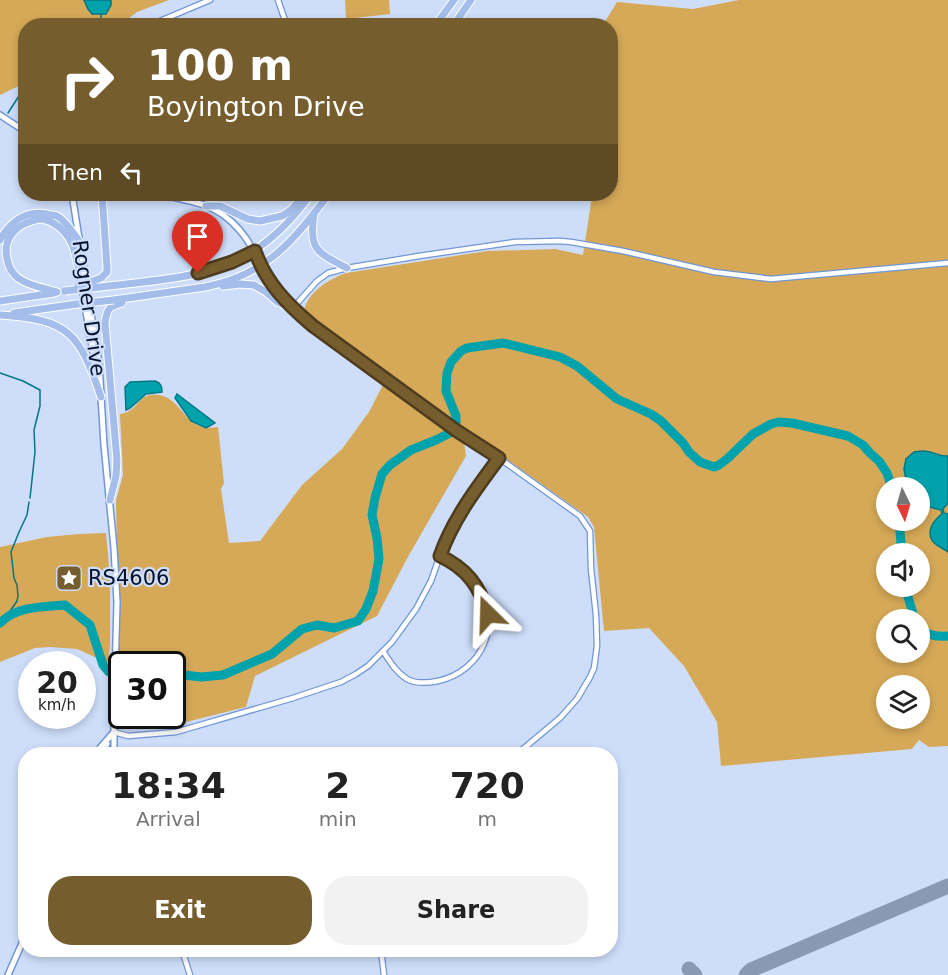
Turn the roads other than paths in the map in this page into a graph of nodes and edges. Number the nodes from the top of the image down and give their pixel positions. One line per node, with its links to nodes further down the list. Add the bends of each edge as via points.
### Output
1 (210, 0): 6 (street)
2 (278, 0): 7 (street)
3 (454, 0): 8 (main road)
4 (465, 0): 9 (main road)
5 (471, 0): 10 (main road)
6 (167, 18)
7 (285, 18)
8 (441, 18)
9 (454, 18)
10 (459, 18)
11 (0, 115): 12 (street)
12 (18, 127)
13 (73, 201): 22 (street, Rogner Drive)
14 (102, 201): 31 (main road, bridge, via 107,272)
15 (187, 201): 19 (street)
16 (299, 201): 19 (main road, via 282,216 260,221 220,206)
17 (306, 201): 23 (main road)
18 (324, 201): 20 (main road)
19 (207, 206): 23 (street, via 238,228)
20 (315, 213): 26 (main road, via 291,242); 27 (main road, via 312,239 316,247)
21 (0, 240): 22 (main road, via 13,221 40,213 57,216)
22 (79, 241): 37 (street, Rogner Drive)
23 (255, 251): 26 (street); 28 (main road)
24 (948, 263): 27 (street, via 771,279 714,272 560,241 500,244)
25 (78, 266): 32 (main road, via 73,245 53,223 39,219 12,232 6,248 12,271 31,284); 37 (street, Rogner Drive)
26 (260, 266): 29 (main road, via 238,278); 35 (street)
27 (347, 268): 35 (street, via 327,273)
28 (186, 276): 30 (main road); 31 (main road, bridge)
29 (205, 287): 30 (main road); 35 (main road, via 254,285)
30 (188, 290): 33 (main road)
31 (66, 291): 32 (main road)
32 (57, 292): 34 (main road)
33 (148, 296): 36 (main road, bridge); 39 (main road, via 112,305 106,315 117,460)
34 (0, 300)
35 (291, 309): 38 (street)
36 (0, 315): 37 (main road, via 43,320 71,335 91,367)
37 (101, 397): 39 (street)
38 (499, 458): 40 (street, via 459,514); 45 (street, via 580,516 590,531 596,615 596,657 590,677 577,699)
39 (110, 500): 42 (street, via 117,602)
40 (440, 556): 41 (street, via 417,609); 41 (street, via 458,566 477,585 488,614 487,637 481,651 456,676 423,683 397,671)
41 (383, 651): 42 (street, via 368,666 341,682 293,698 176,732 128,736)
42 (114, 732): 43 (street); 44 (street)
43 (105, 747)
44 (114, 747)
45 (525, 747)
46 (18, 952): 49 (street)
47 (184, 957): 50 (street)
48 (382, 957): 51 (street)
49 (8, 975)
50 (190, 975)
51 (384, 975)

